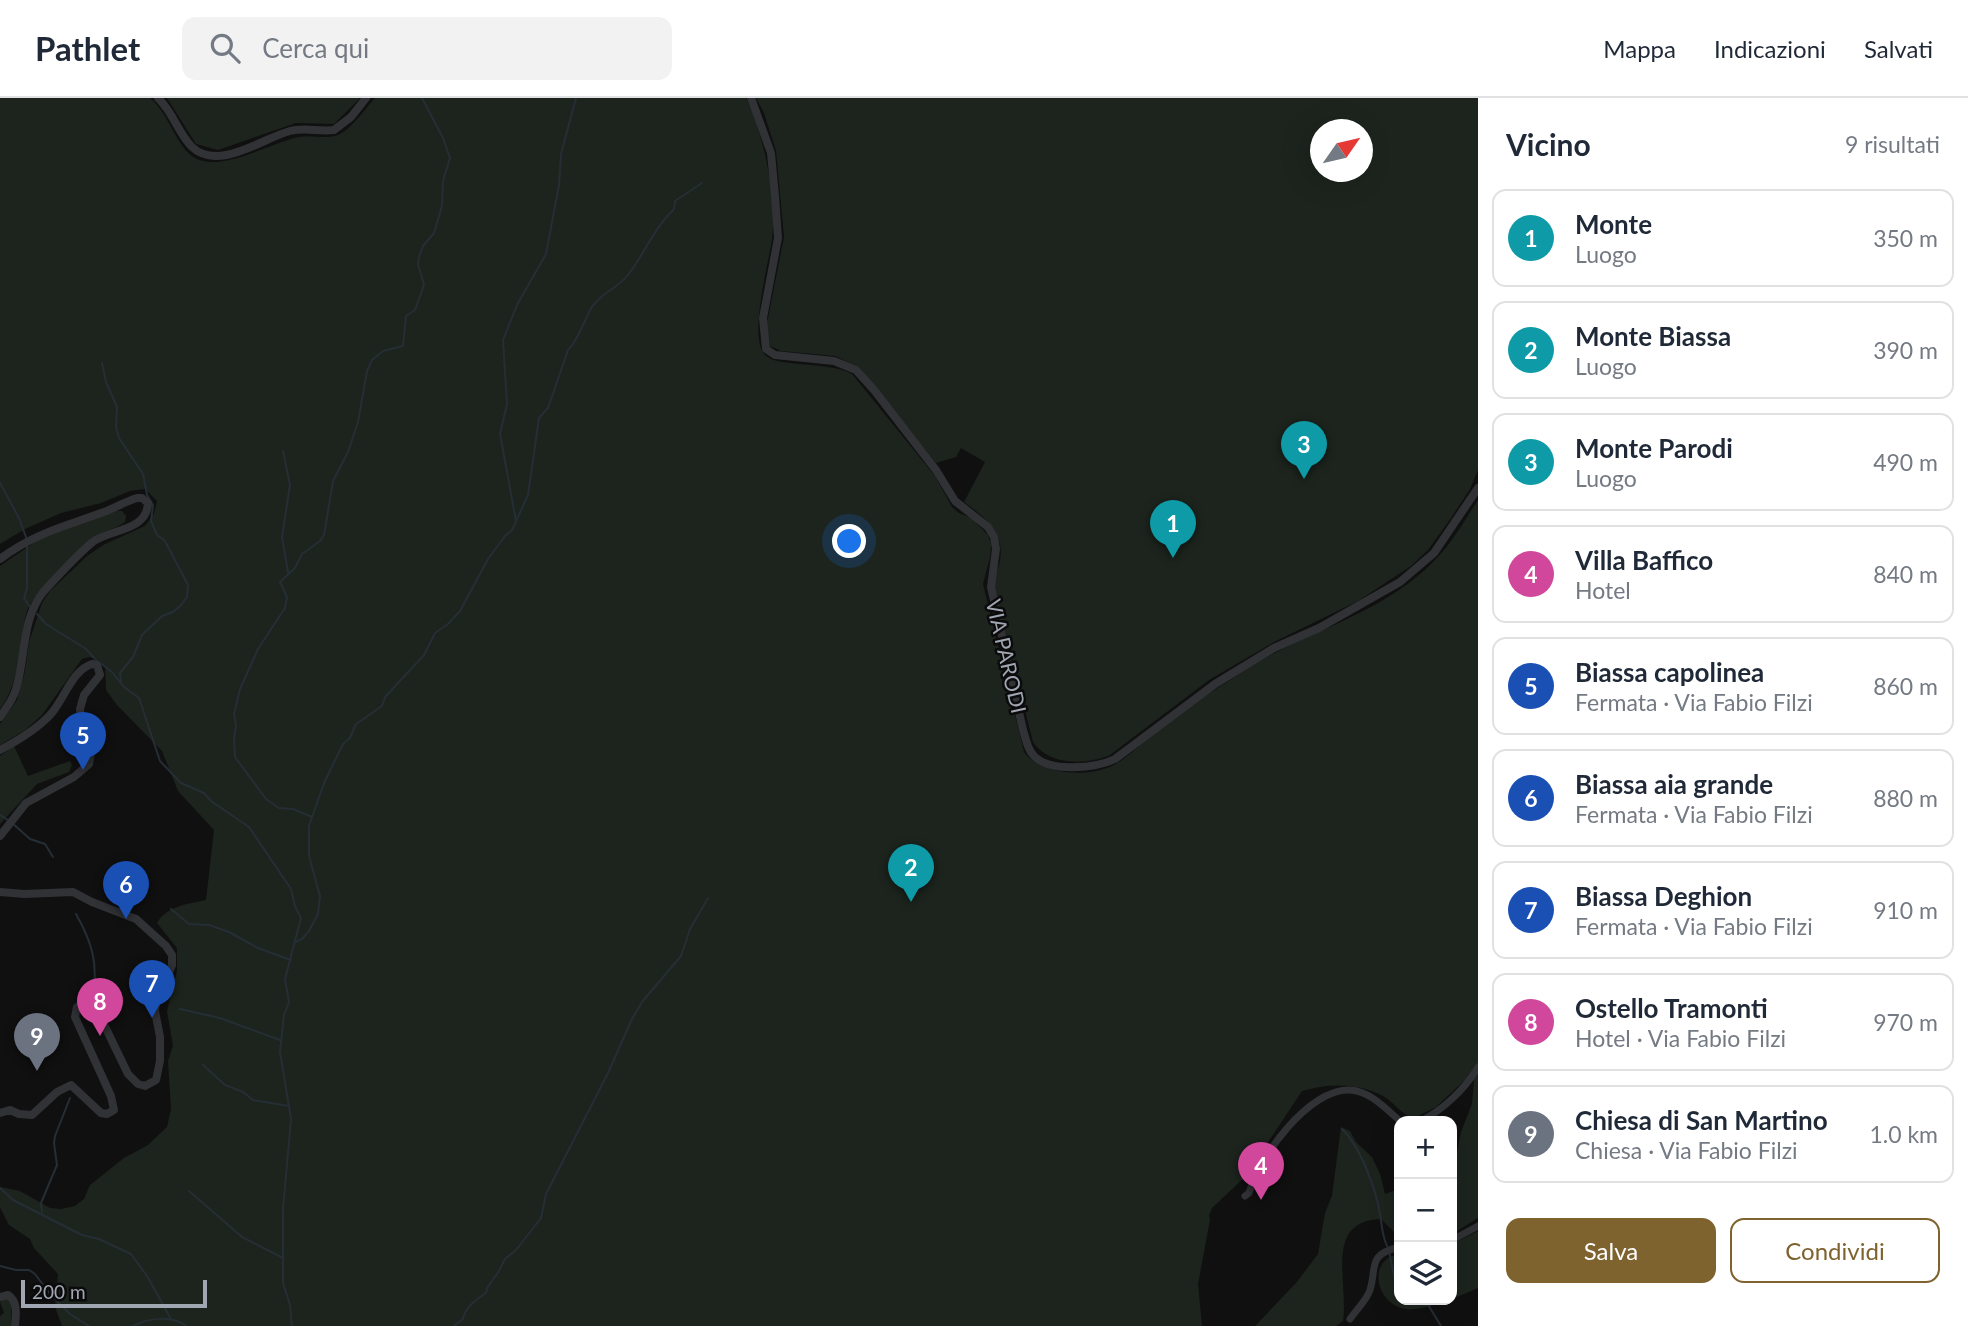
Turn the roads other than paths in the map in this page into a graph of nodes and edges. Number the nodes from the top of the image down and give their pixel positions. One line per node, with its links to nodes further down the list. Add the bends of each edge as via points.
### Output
1 (158, 98): 2 (street, via 190,144 213,156 240,151 287,132 334,130)
2 (366, 98)
3 (751, 98): 4 (street, VIA PARODI, via 771,153 778,238 763,318 766,349 775,355 834,361 856,370 955,500 988,527 996,550 992,587 1023,730 1037,758 1078,768 1115,759 1215,684 1274,648 1365,604 1418,569 1441,544)
4 (1478, 488)
5 (0, 559): 6 (street, via 51,529 136,498 148,503 139,522 96,540 44,591 28,623 17,687)
6 (0, 717)
7 (0, 750): 8 (street, via 44,720 82,669 97,665 100,675 84,695 79,717 91,752 89,764 26,803)
8 (0, 836)
9 (0, 892): 11 (street, via 73,892 144,925 173,959 156,1004 160,1045 153,1082 145,1086 132,1080 97,1010 85,1002 77,1007 75,1017 113,1102 112,1112 101,1114 71,1085 32,1115 10,1110)
10 (1478, 1067): 13 (street, via 1450,1101)
11 (0, 1113)
12 (1395, 1116): 14 (street, via 1380,1102 1352,1090 1332,1092 1286,1130)
13 (1430, 1116)
14 (1245, 1196)
15 (1478, 1226): 16 (street)
16 (1457, 1237)
17 (1394, 1248): 19 (street, via 1374,1264 1369,1294)
18 (0, 1297): 20 (street, via 10,1295 15,1301)
19 (1350, 1319)
20 (15, 1326)

